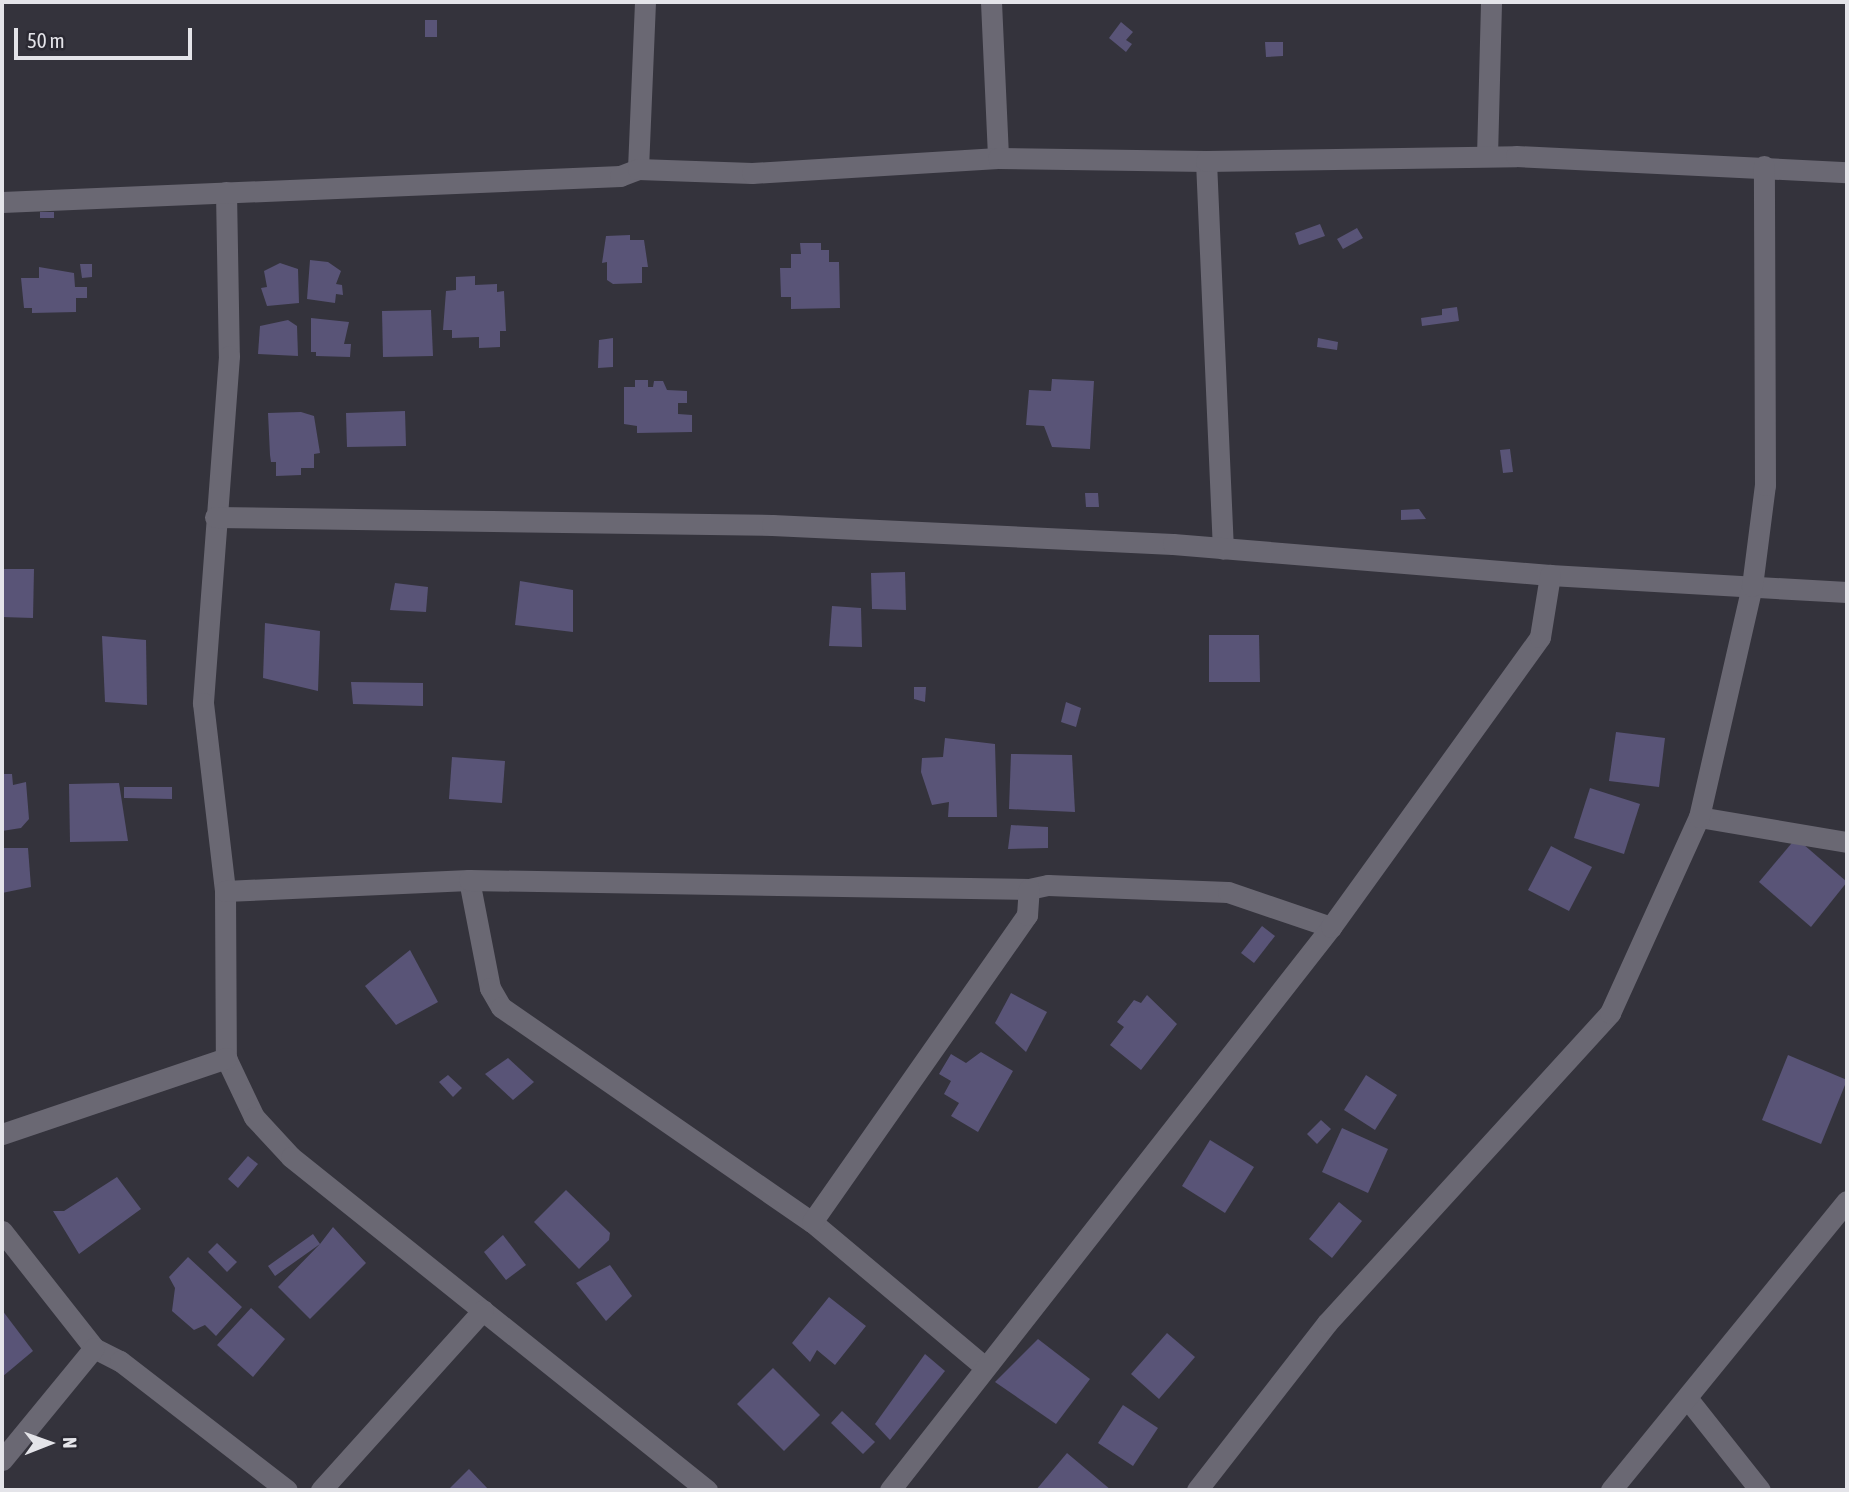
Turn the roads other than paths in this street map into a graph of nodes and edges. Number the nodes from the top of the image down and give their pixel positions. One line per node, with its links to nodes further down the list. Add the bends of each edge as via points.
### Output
1 (645, 2): 8 (street)
2 (991, 2): 5 (street)
3 (1491, 2): 4 (street)
4 (1487, 156): 6 (street); 7 (street)
5 (998, 158): 6 (street); 8 (street, via 752,173)
6 (1206, 161): 13 (street)
7 (1764, 166): 9 (street); 15 (street, via 1765,485)
8 (638, 169): 10 (street, via 620,176)
9 (1847, 172)
10 (226, 192): 11 (street); 12 (street, via 229,356)
11 (2, 202)
12 (215, 517): 13 (street, via 772,525); 21 (street, via 203,703)
13 (1223, 550): 14 (street)
14 (1550, 575): 15 (street); 22 (street, via 1540,637)
15 (1752, 586): 16 (street); 17 (street)
16 (1847, 592)
17 (1699, 817): 18 (street); 37 (street, via 1610,1013 1327,1323)
18 (1847, 842)
19 (469, 880): 20 (street); 21 (street); 26 (street, via 490,988 501,1007)
20 (1029, 889): 22 (street, via 1048,885 1228,892); 26 (street, via 1027,915)
21 (225, 891): 23 (street)
22 (1331, 927): 30 (street)
23 (226, 1058): 24 (street); 28 (street, via 254,1117 291,1157)
24 (2, 1134)
25 (1847, 1201): 31 (street)
26 (812, 1222): 30 (street)
27 (2, 1231): 29 (street)
28 (483, 1310): 34 (street); 35 (street)
29 (94, 1348): 32 (street); 33 (street, via 120,1361)
30 (985, 1367): 36 (street)
31 (1687, 1398): 38 (street); 39 (street)
32 (2, 1460)
33 (287, 1490)
34 (321, 1490)
35 (707, 1490)
36 (890, 1490)
37 (1197, 1490)
38 (1611, 1490)
39 (1760, 1490)

